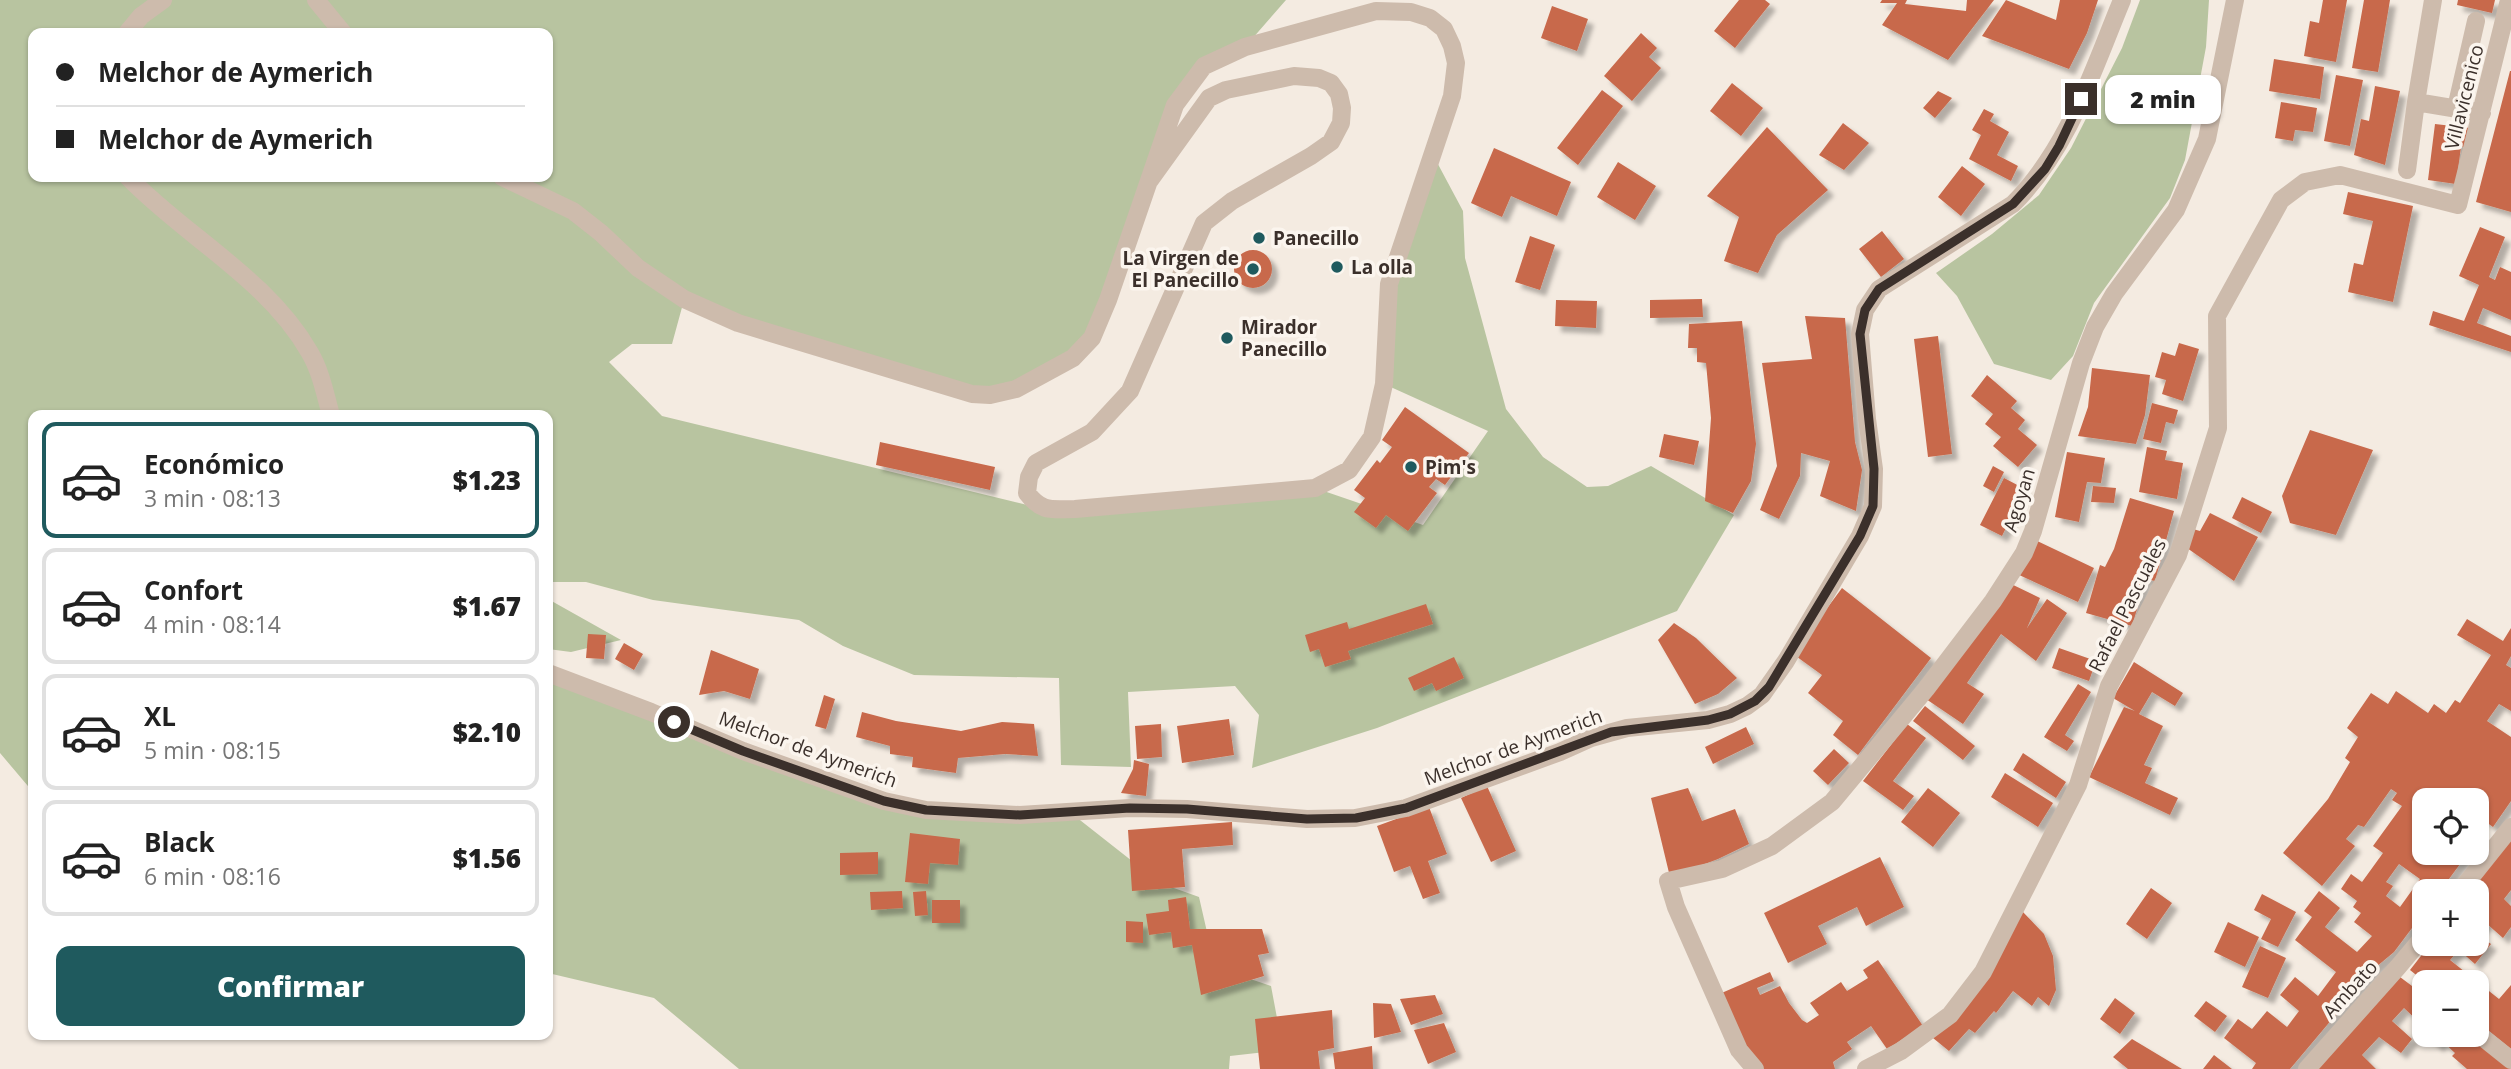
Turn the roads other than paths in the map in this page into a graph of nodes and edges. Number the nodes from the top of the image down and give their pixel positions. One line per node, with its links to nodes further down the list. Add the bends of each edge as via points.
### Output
1 (163, 0): 8 (street)
2 (316, 0): 9 (street)
3 (2122, 0): 19 (street, Melchor de Aymerich, via 2071,123 2030,187 2013,204 1879,289 1865,310 1860,334 1874,469 1873,506 1860,536 1769,687 1755,701 1730,714 1611,732 1406,808 1356,818 1307,819 1164,808 1020,815 926,810 884,801)
4 (2235, 0): 25 (street, Agoyan, via 2207,139 2176,210 2095,327 2033,531 1993,601 1832,802 1772,846 1722,869 1668,881 1739,1050)
5 (2509, 0): 12 (street, Villavicenico)
6 (2434, 1): 10 (street)
7 (2476, 21): 11 (street)
8 (132, 28)
9 (339, 28)
10 (2416, 102): 11 (street); 13 (street)
11 (2456, 108): 12 (street)
12 (2482, 113): 17 (street, Villavicenico)
13 (2407, 170)
14 (1150, 180): 14 (street, via 1209,98 1226,90 1294,76 1320,78 1339,94 1341,123 1331,142 1204,223 1130,391 1092,432 1036,463 1028,477 1027,493 1044,509 1074,509 1315,488 1349,470 1372,437 1384,384 1389,284 1452,96 1456,63 1444,29 1411,12 1376,11 1245,47 1204,66 1175,104); 16 (street, via 1092,338 1073,358 1050,372 1016,389 990,394 972,394 738,323 684,299 638,268 573,211)
15 (134, 182): 18 (street, via 282,311 315,362)
16 (512, 182)
17 (2458, 205): 26 (street, Rafael Pascuales, via 2340,175 2305,181 2281,200 2217,316 2218,428 2178,555 2109,686 2078,785 1983,972 1950,1015 1901,1051)
18 (329, 410)
19 (553, 675)
20 (2511, 827): 21 (street)
21 (2470, 879)
22 (2412, 950): 27 (street, Ambato)
23 (2489, 1042): 24 (street)
24 (2511, 1060)
25 (1755, 1069)
26 (1866, 1069)
27 (2306, 1069)

